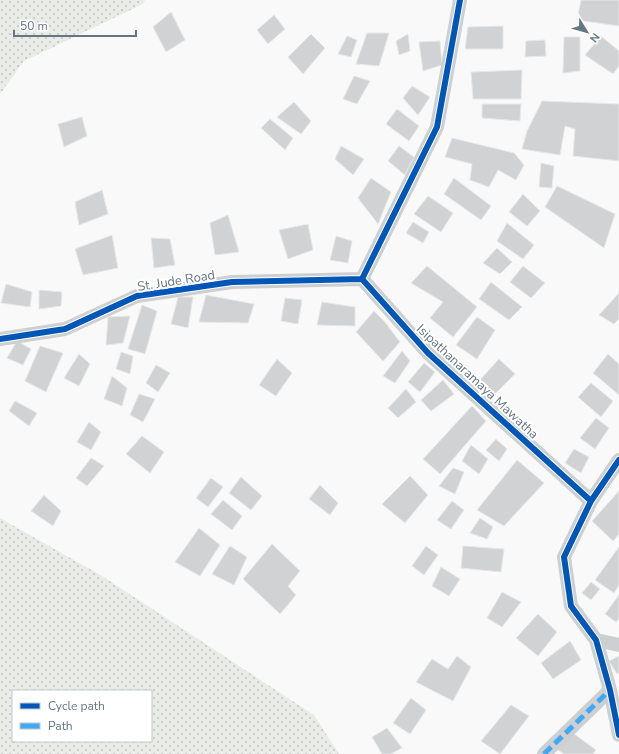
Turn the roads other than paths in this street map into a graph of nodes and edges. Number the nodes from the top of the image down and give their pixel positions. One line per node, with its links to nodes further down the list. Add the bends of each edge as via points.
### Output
1 (460, 0): 2 (street, via 437,127)
2 (362, 279): 3 (street, St. Jude Road, via 232,282 137,296 65,329); 5 (street, Isipathanaramaya Mawatha, via 428,353)
3 (0, 339)
4 (619, 460): 5 (street)
5 (591, 501): 6 (street, via 564,557 571,606)
6 (596, 640): 7 (street); 8 (street)
7 (619, 644)
8 (610, 690): 9 (street); 10 (street)
9 (619, 735)
10 (544, 754)

